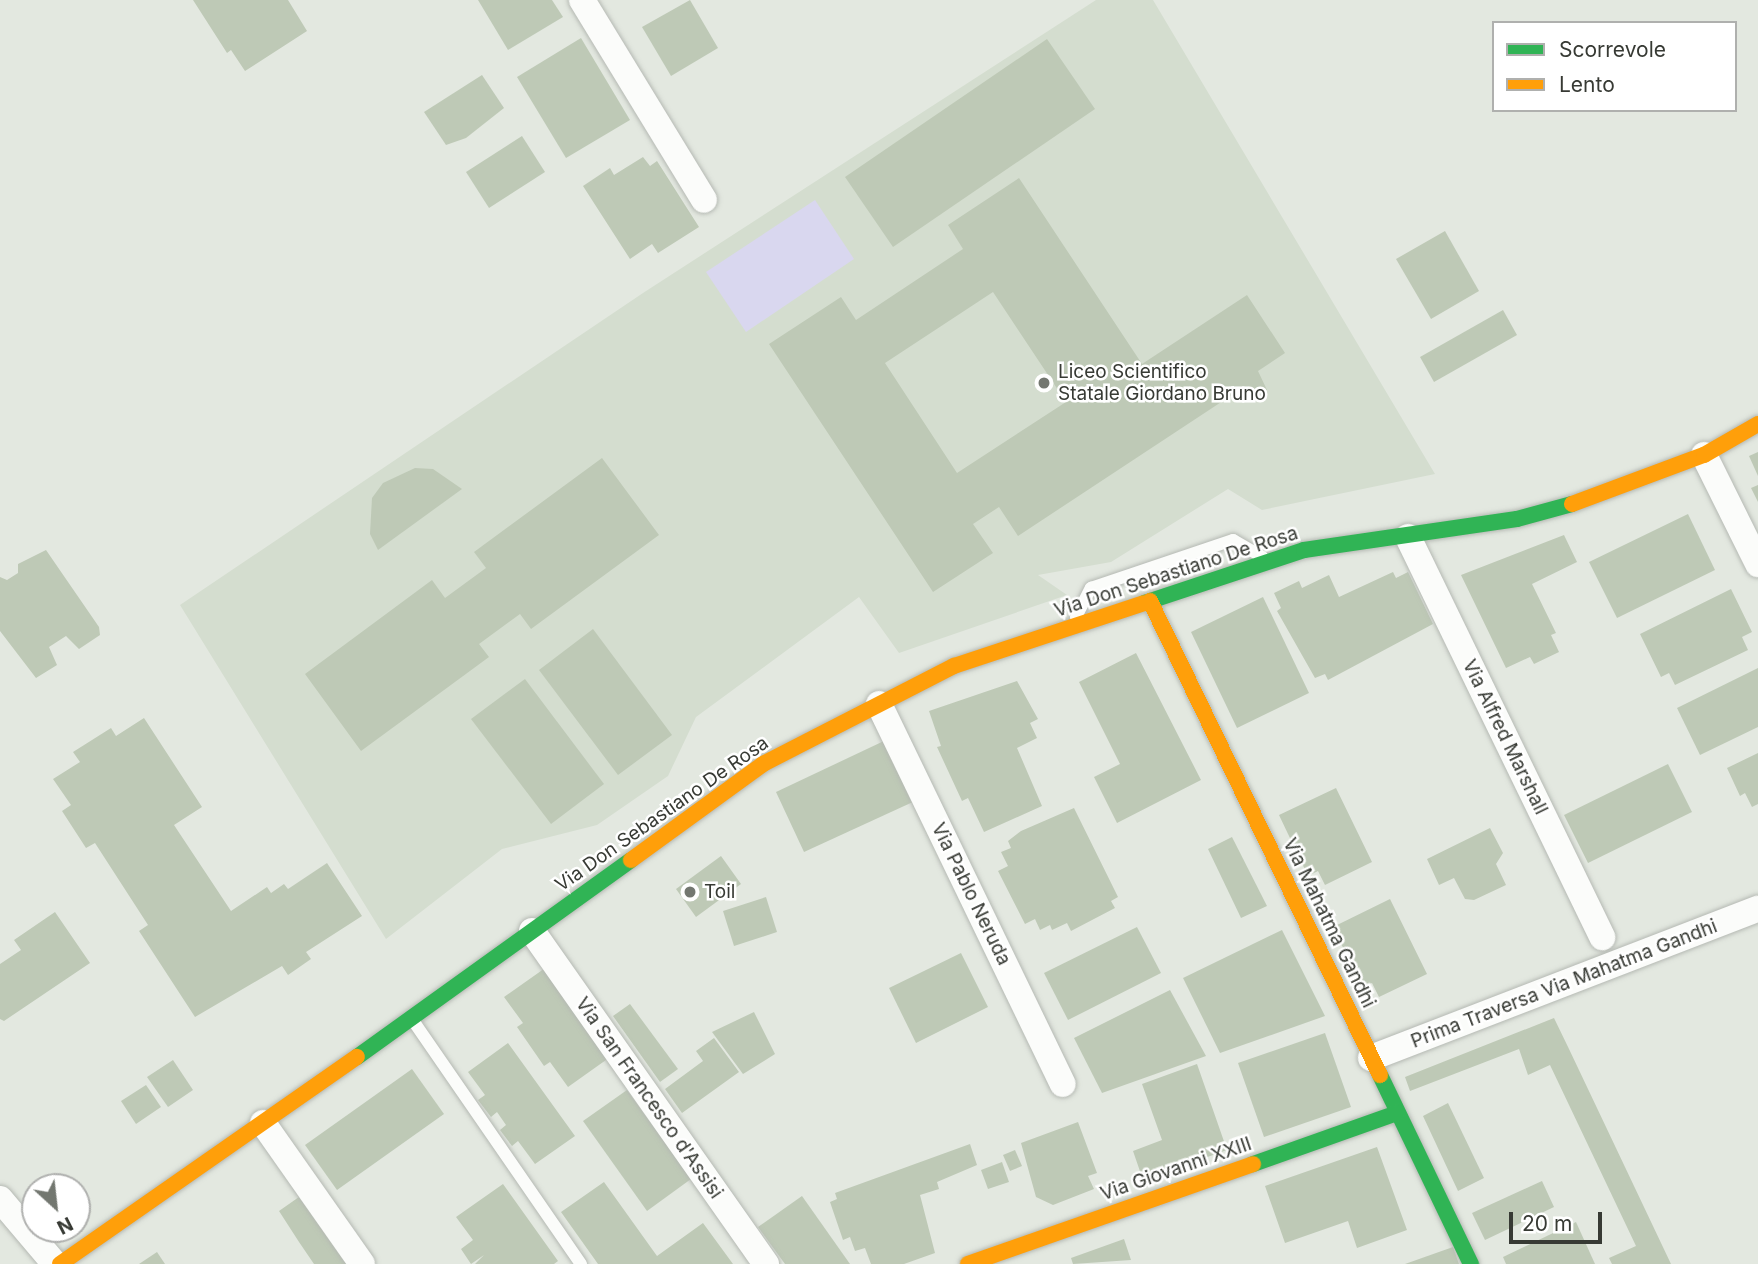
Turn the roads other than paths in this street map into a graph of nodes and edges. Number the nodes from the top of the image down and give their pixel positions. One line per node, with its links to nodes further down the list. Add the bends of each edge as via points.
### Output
1 (582, 0): 2 (street)
2 (704, 200)
3 (1758, 424): 4 (street, Via Don Sebastiano De Rosa)
4 (1703, 455): 5 (street, Via Don Sebastiano De Rosa, via 1592,499 1517,519); 7 (street)
5 (1408, 537): 6 (street, Via Don Sebastiano De Rosa, via 1304,550); 13 (street, Via Alfred Marshall)
6 (1269, 560): 8 (street, Via Don Sebastiano De Rosa); 9 (lane, via 1233,540 1091,588)
7 (1758, 564)
8 (1150, 601): 9 (street, Via Don Sebastiano De Rosa); 15 (street, Via Mahatma Gandhi)
9 (1069, 631): 10 (street, Via Don Sebastiano De Rosa, via 954,666)
10 (879, 704): 12 (street, Via Don Sebastiano De Rosa, via 763,764); 16 (street, Via Pablo Neruda)
11 (1758, 909): 15 (street, Prima Traversa Via Mahatma Gandhi)
12 (532, 931): 14 (street, Via Don Sebastiano De Rosa); 24 (street, Via San Francesco d'Assisi)
13 (1602, 937)
14 (412, 1019): 18 (street, Via Don Sebastiano De Rosa); 23 (lane)
15 (1371, 1058): 17 (street, Via Mahatma Gandhi)
16 (1063, 1084)
17 (1397, 1113): 25 (street, Via Giovanni XXIII); 26 (street, Via Mahatma Gandhi)
18 (263, 1123): 21 (street, Via Don Sebastiano De Rosa); 22 (street)
19 (0, 1199): 20 (street)
20 (55, 1264)
21 (60, 1264)
22 (362, 1264)
23 (581, 1264)
24 (766, 1264)
25 (968, 1264)
26 (1471, 1264)

